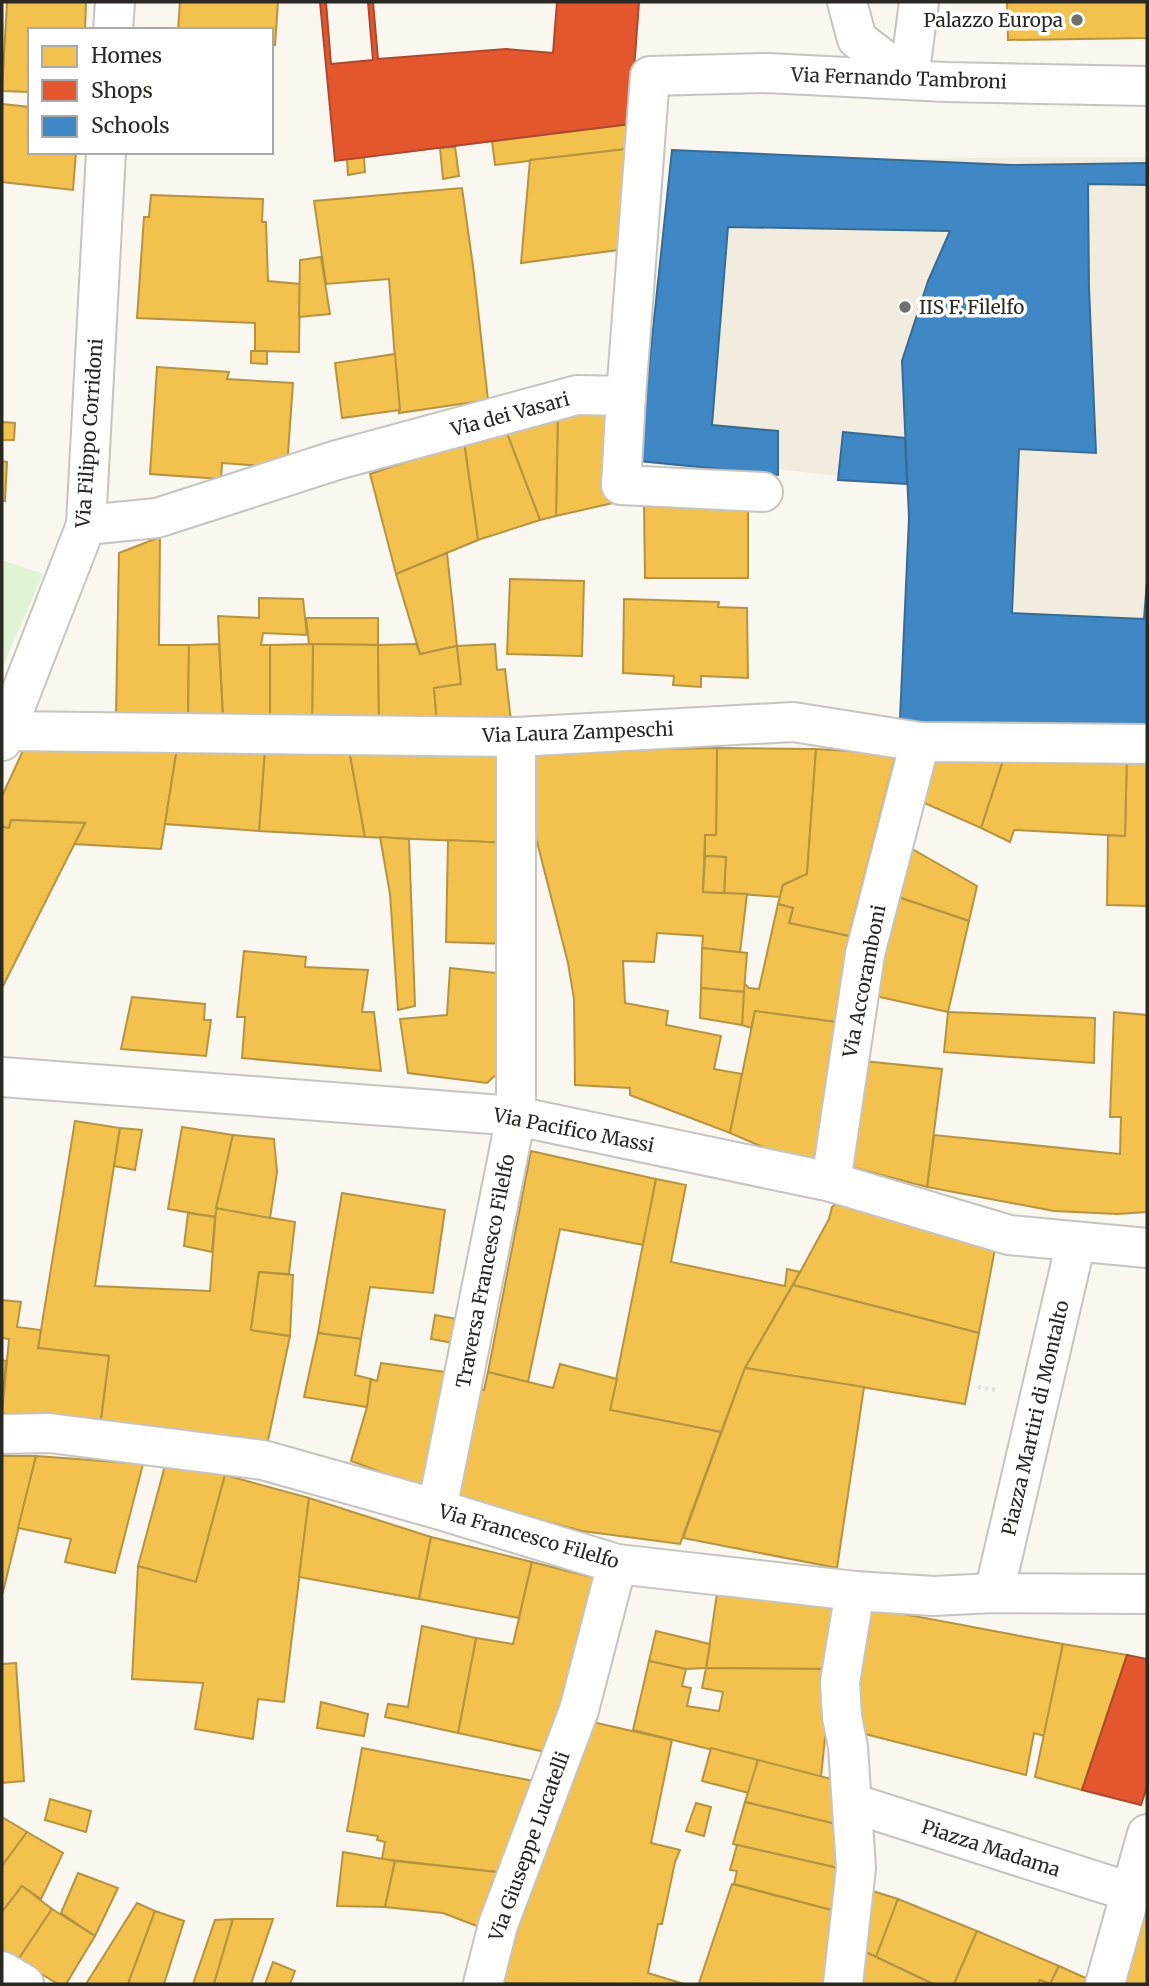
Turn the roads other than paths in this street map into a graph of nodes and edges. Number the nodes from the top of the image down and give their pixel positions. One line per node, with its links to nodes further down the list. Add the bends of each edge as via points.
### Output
1 (114, 2): 4 (street)
2 (847, 2): 5 (street, via 857,39)
3 (919, 2): 5 (street)
4 (113, 28)
5 (909, 79): 6 (street, Via Fernando Tambroni); 8 (street, Via Fernando Tambroni, via 767,73 650,76)
6 (1147, 86)
7 (106, 154): 10 (street, Via Filippo Corridoni)
8 (626, 396): 9 (street, via 621,485); 10 (street, Via dei Vasari, via 577,395 337,460 157,518)
9 (763, 492)
10 (86, 525): 11 (street, Via Filippo Corridoni)
11 (4, 736): 12 (street, Via Laura Zampeschi)
12 (516, 737): 13 (street, Via Laura Zampeschi, via 793,722); 16 (street, Traversa Francesco Filelfo)
13 (919, 742): 14 (street, Via Laura Zampeschi); 17 (street, Via Accoramboni, via 865,954)
14 (1147, 744)
15 (2, 1077): 16 (street, Via Pacifico Massi)
16 (516, 1116): 17 (street, Via Pacifico Massi); 21 (street, Traversa Francesco Filelfo)
17 (831, 1182): 18 (street, Via Pacifico Massi, via 1009,1235)
18 (1076, 1242): 19 (street); 24 (street, Piazza Martiri di Montalto)
19 (1147, 1248)
20 (2, 1434): 21 (street, Via Francesco Filelfo, via 49,1433 263,1460)
21 (437, 1509): 22 (street, Via Francesco Filelfo)
22 (617, 1564): 23 (street, Via Francesco Filelfo); 32 (street, Via Giuseppe Lucatelli, via 579,1710 498,1925)
23 (855, 1591): 24 (street, Via Francesco Filelfo, via 933,1597); 26 (street, via 840,1682)
24 (994, 1593): 25 (street, Via Francesco Filelfo)
25 (1147, 1594)
26 (852, 1803): 28 (street, Piazza Madama); 33 (street, via 856,1868)
27 (1147, 1834): 28 (street)
28 (1130, 1892): 30 (street)
29 (2, 1971): 31 (street)
30 (1107, 1974)
31 (24, 1984)
32 (483, 1984)
33 (843, 1984)

